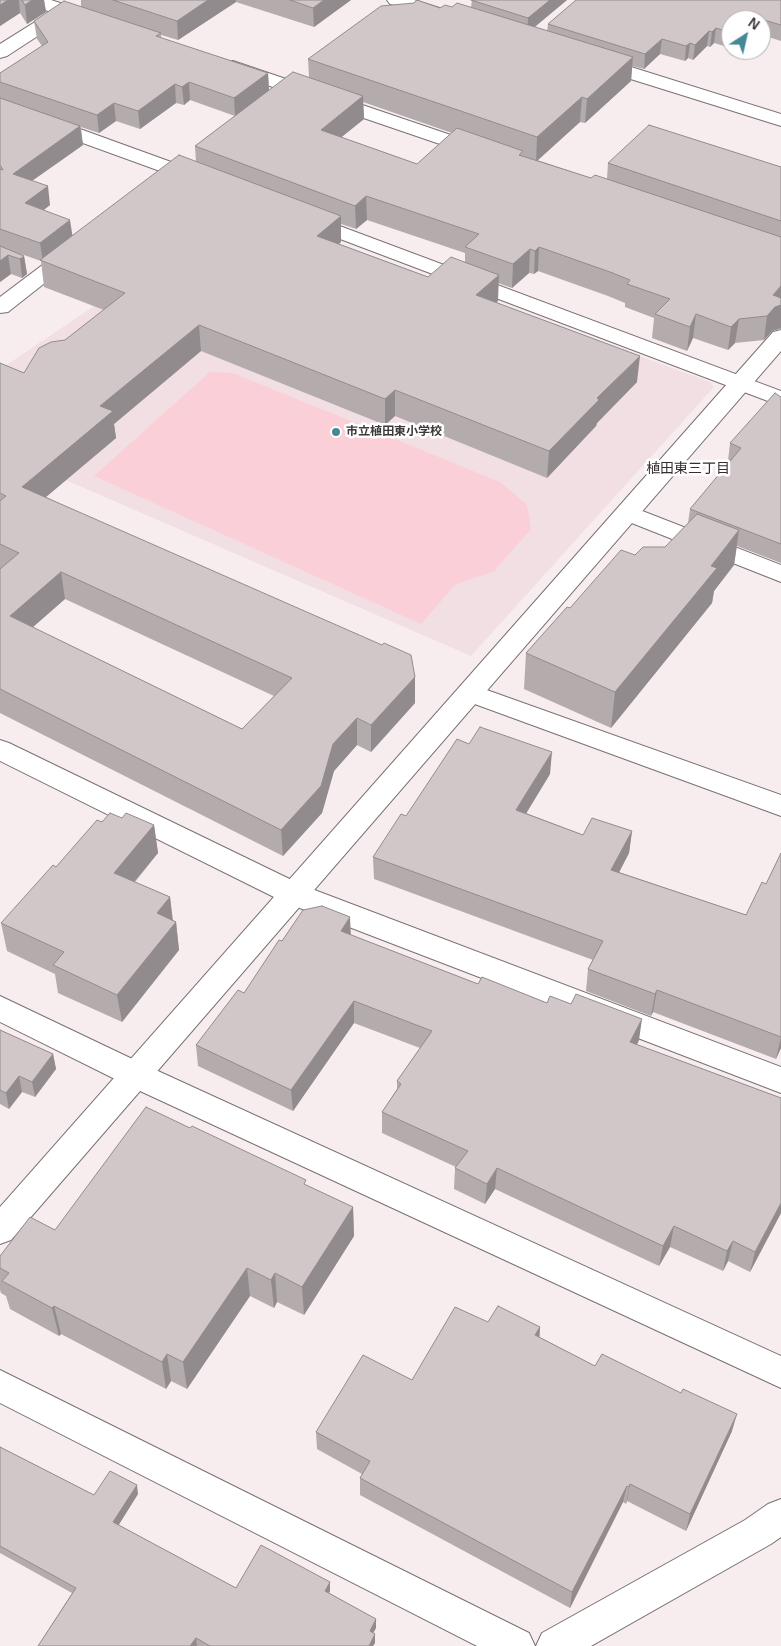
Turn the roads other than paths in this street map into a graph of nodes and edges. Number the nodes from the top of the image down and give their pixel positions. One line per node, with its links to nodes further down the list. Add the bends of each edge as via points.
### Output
1 (33, 0): 2 (street)
2 (72, 5): 5 (street); 6 (street)
3 (394, 5): 4 (street)
4 (457, 19)
5 (112, 26)
6 (0, 52)
7 (577, 56): 12 (street)
8 (215, 61): 10 (street)
9 (306, 74): 10 (street)
10 (283, 92): 13 (street)
11 (0, 106): 14 (street)
12 (781, 120)
13 (498, 158)
14 (216, 185)
15 (289, 213): 19 (street)
16 (84, 242): 17 (street, via 36,269)
17 (0, 307)
18 (781, 337): 19 (street)
19 (740, 384): 20 (street); 21 (street)
20 (781, 399)
21 (627, 513): 22 (street); 23 (street)
22 (781, 574)
23 (470, 693): 25 (street); 26 (street)
24 (0, 750): 26 (street)
25 (781, 806)
26 (294, 894): 28 (street); 29 (street)
27 (0, 1008): 28 (street)
28 (136, 1075): 30 (street); 31 (street)
29 (781, 1080)
30 (0, 1230)
31 (781, 1372)
32 (0, 1386): 34 (street)
33 (781, 1516): 35 (street)
34 (516, 1646)
35 (555, 1646)

